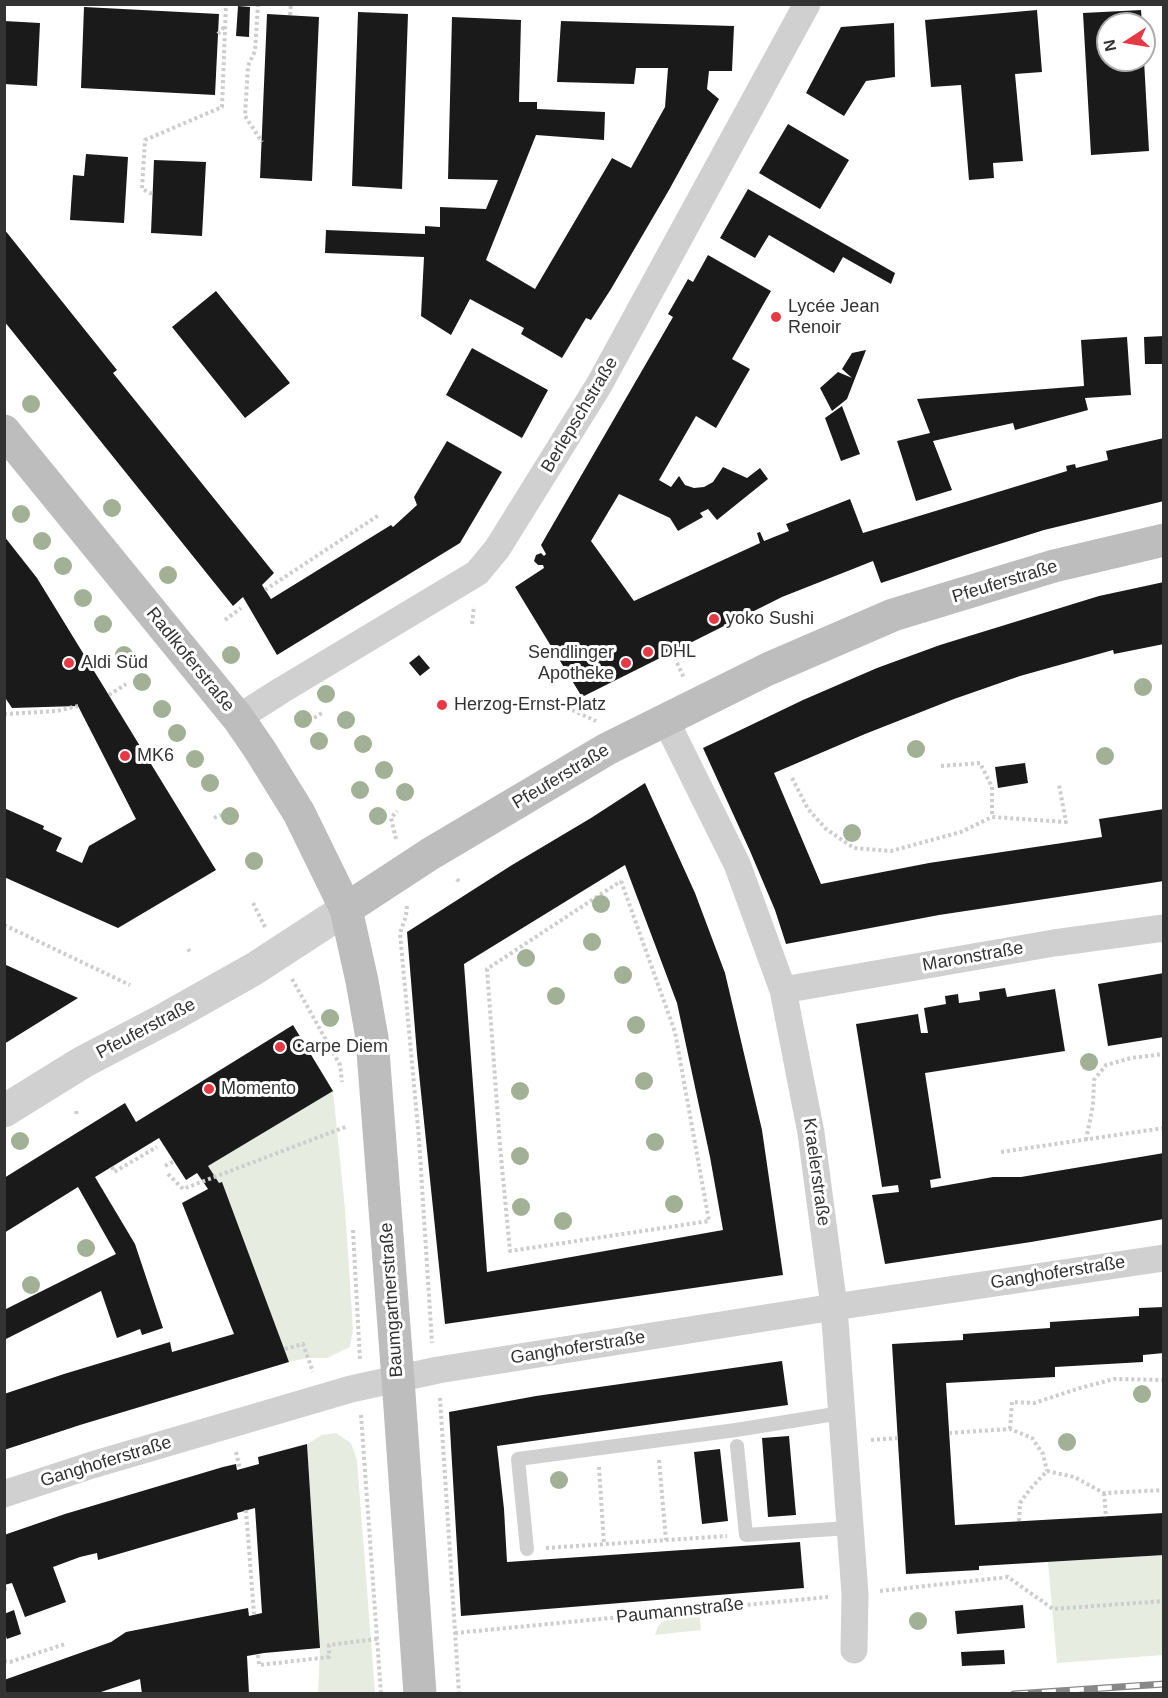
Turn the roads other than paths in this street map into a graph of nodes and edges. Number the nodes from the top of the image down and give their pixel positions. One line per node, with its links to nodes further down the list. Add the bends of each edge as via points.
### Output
1 (807, 4): 4 (street, Berlepschstraße, via 599,385 497,549 477,573)
2 (4, 431): 4 (main road, Radlkoferstraße)
3 (1164, 540): 5 (main road, Pfeuferstraße, via 1054,566 893,615)
4 (238, 718): 6 (main road, Radlkoferstraße, via 299,813)
5 (665, 719): 6 (main road, Pfeuferstraße, via 430,854); 8 (street, Kraelerstraße, via 737,864)
6 (346, 909): 9 (street, Pfeuferstraße, via 254,969 83,1062); 12 (main road, Baumgartnerstraße, via 372,1038)
7 (1164, 928): 8 (street, Maronstraße)
8 (783, 990): 11 (street, Kraelerstraße, via 811,1133)
9 (4, 1111)
10 (1164, 1258): 11 (street, Ganghoferstraße)
11 (834, 1307): 12 (street, Ganghoferstraße); 13 (street, Kraelerstraße)
12 (398, 1378): 15 (street, Ganghoferstraße); 19 (main road, Baumgartnerstraße)
13 (841, 1413): 16 (street, Kraelerstraße); 17 (lane, via 518,1459)
14 (737, 1446): 16 (lane, via 746,1535)
15 (4, 1494)
16 (849, 1528): 18 (street, Kraelerstraße, via 855,1594)
17 (527, 1549)
18 (854, 1650)
19 (420, 1694)

